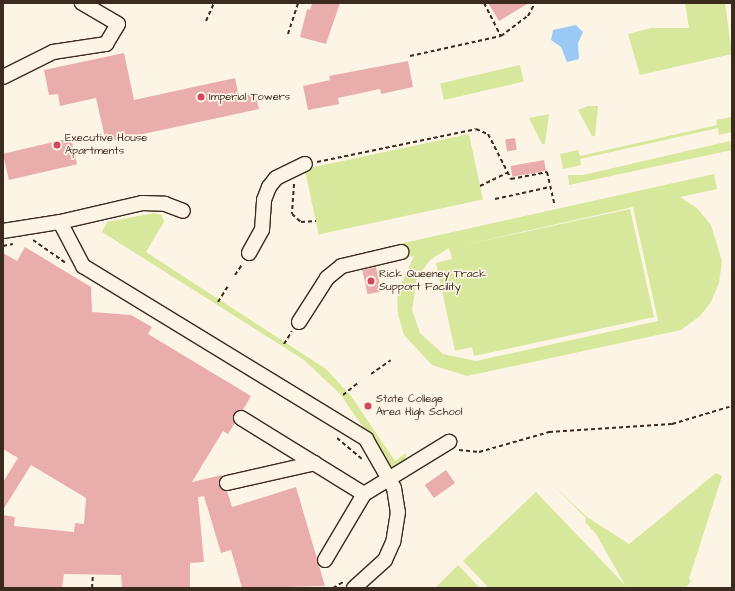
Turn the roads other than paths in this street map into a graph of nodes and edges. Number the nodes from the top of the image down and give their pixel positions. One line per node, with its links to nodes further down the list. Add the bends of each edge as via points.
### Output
1 (82, 3): 2 (lane, via 118,24 106,44 53,52)
2 (6, 77)
3 (300, 167): 8 (lane, via 276,178 269,187 264,200 262,230)
4 (183, 211): 5 (lane, via 148,203)
5 (60, 222): 6 (lane); 13 (lane, via 83,266 366,439)
6 (3, 231)
7 (401, 252): 9 (lane, via 342,266 328,278)
8 (247, 256)
9 (296, 326)
10 (241, 418): 12 (lane)
11 (446, 444): 13 (lane)
12 (314, 463): 14 (lane); 15 (lane)
13 (390, 480): 15 (lane); 17 (lane, via 398,512 393,542 379,569)
14 (227, 483)
15 (364, 494): 16 (lane)
16 (325, 560)
17 (350, 584)

